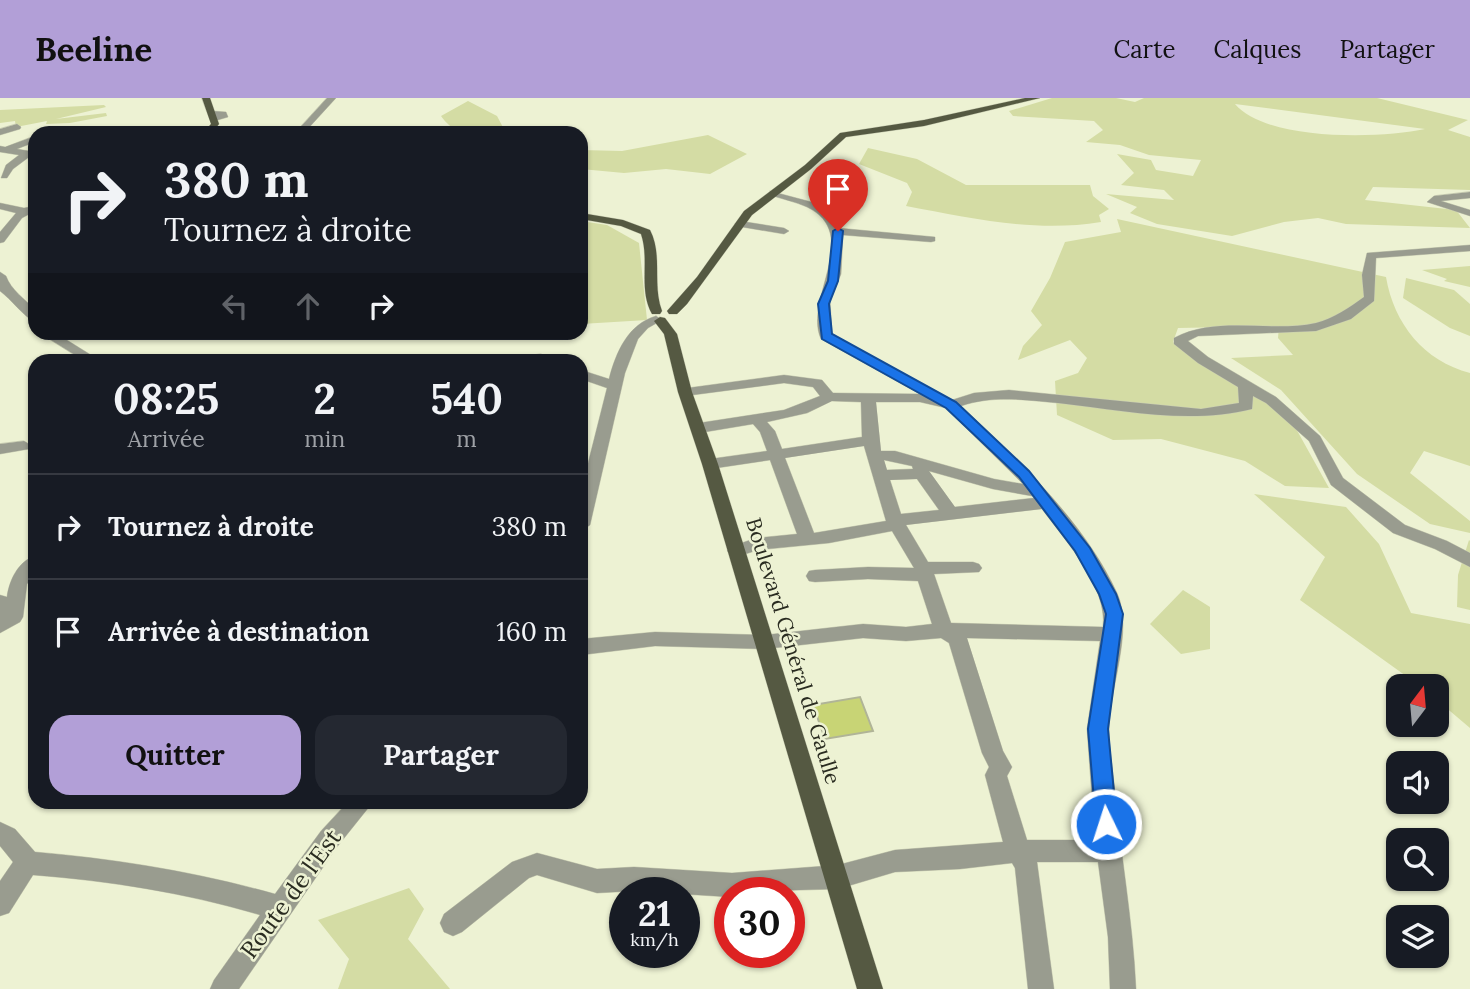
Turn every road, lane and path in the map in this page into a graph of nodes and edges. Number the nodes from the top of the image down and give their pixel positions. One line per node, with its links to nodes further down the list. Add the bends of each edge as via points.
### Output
1 (206, 98): 5 (main road)
2 (332, 98): 7 (street)
3 (1036, 98): 15 (main road, via 843,135)
4 (233, 107): 5 (street)
5 (213, 117): 6 (main road)
6 (213, 126)
7 (306, 126)
8 (16, 127): 9 (street)
9 (0, 132)
10 (28, 142): 11 (street)
11 (2, 152): 12 (street)
12 (28, 154)
13 (28, 156): 14 (street, via 9,167)
14 (4, 176)
15 (774, 192): 24 (main road); 26 (street, via 815,206 827,215)
16 (1470, 195): 21 (street, via 1432,202)
17 (0, 206): 18 (street)
18 (28, 209)
19 (28, 210): 22 (street)
20 (28, 210): 28 (street)
21 (1470, 213)
22 (0, 217)
23 (588, 217): 32 (main road, Boulevard Général de Gaulle, via 646,232 650,241 649,297)
24 (740, 223): 25 (street); 32 (main road, via 695,289)
25 (783, 231)
26 (837, 238): 27 (street, via 838,231); 41 (street, via 833,281 824,304 826,336)
27 (931, 239)
28 (0, 240)
29 (1470, 248): 37 (street, via 1371,255 1370,298 1346,316 1316,327 1195,332 1179,341)
30 (0, 276): 31 (street, via 4,288)
31 (28, 310)
32 (663, 315): 36 (street, via 643,325 632,338); 38 (main road, Boulevard Général de Gaulle)
33 (58, 340): 34 (street)
34 (82, 354)
35 (588, 377): 36 (street)
36 (616, 384): 46 (street)
37 (1245, 386): 41 (street, via 1247,405 1201,413 1009,394 974,397); 58 (street, via 1271,400 1315,439 1338,481 1399,529)
38 (685, 392): 40 (street, via 784,379 817,383); 43 (main road, Boulevard Général de Gaulle)
39 (868, 396): 40 (street); 41 (street, via 920,398); 48 (street)
40 (830, 397): 42 (street)
41 (951, 405): 53 (street, via 1011,460)
42 (756, 419): 43 (street); 47 (street, via 767,431)
43 (699, 428): 50 (main road, Boulevard Général de Gaulle)
44 (24, 446): 45 (street)
45 (0, 449)
46 (600, 449): 49 (street, via 595,462); 52 (street)
47 (775, 453): 48 (street); 50 (street); 56 (street)
48 (875, 457): 51 (street); 55 (street)
49 (588, 462)
50 (710, 464): 57 (main road, Boulevard Général de Gaulle)
51 (921, 469): 53 (street); 54 (street)
52 (588, 497)
53 (1041, 497): 54 (street); 66 (street, via 1099,574 1115,614)
54 (951, 514): 55 (street)
55 (895, 521): 56 (street, via 829,537); 61 (street)
56 (807, 537): 57 (street)
57 (736, 551): 67 (main road, Boulevard Général de Gaulle)
58 (1470, 562)
59 (973, 568): 61 (street)
60 (28, 570): 64 (street, via 18,582)
61 (924, 571): 62 (street); 65 (street)
62 (815, 576)
63 (0, 602): 64 (street)
64 (6, 622)
65 (944, 630): 66 (street); 67 (street, via 906,634 863,631); 71 (street, via 958,639 1001,767 996,775)
66 (1110, 634): 72 (street, via 1098,729)
67 (765, 642): 68 (street, via 655,639); 74 (main road, Boulevard Général de Gaulle)
68 (588, 646)
69 (356, 809): 76 (street, Route de l'Est)
70 (0, 833): 73 (street)
71 (1018, 851): 72 (street); 74 (street, via 895,861); 80 (street, via 1027,866)
72 (1108, 851): 81 (street, via 1121,937)
73 (29, 863): 75 (street); 76 (street, via 113,870)
74 (838, 877): 77 (street, via 732,885 597,881 537,864 521,870); 79 (main road, Boulevard Général de Gaulle)
75 (0, 904)
76 (280, 908): 78 (street, Route de l'Est)
77 (453, 923)
78 (223, 989)
79 (870, 989)
80 (1041, 989)
81 (1123, 989)

